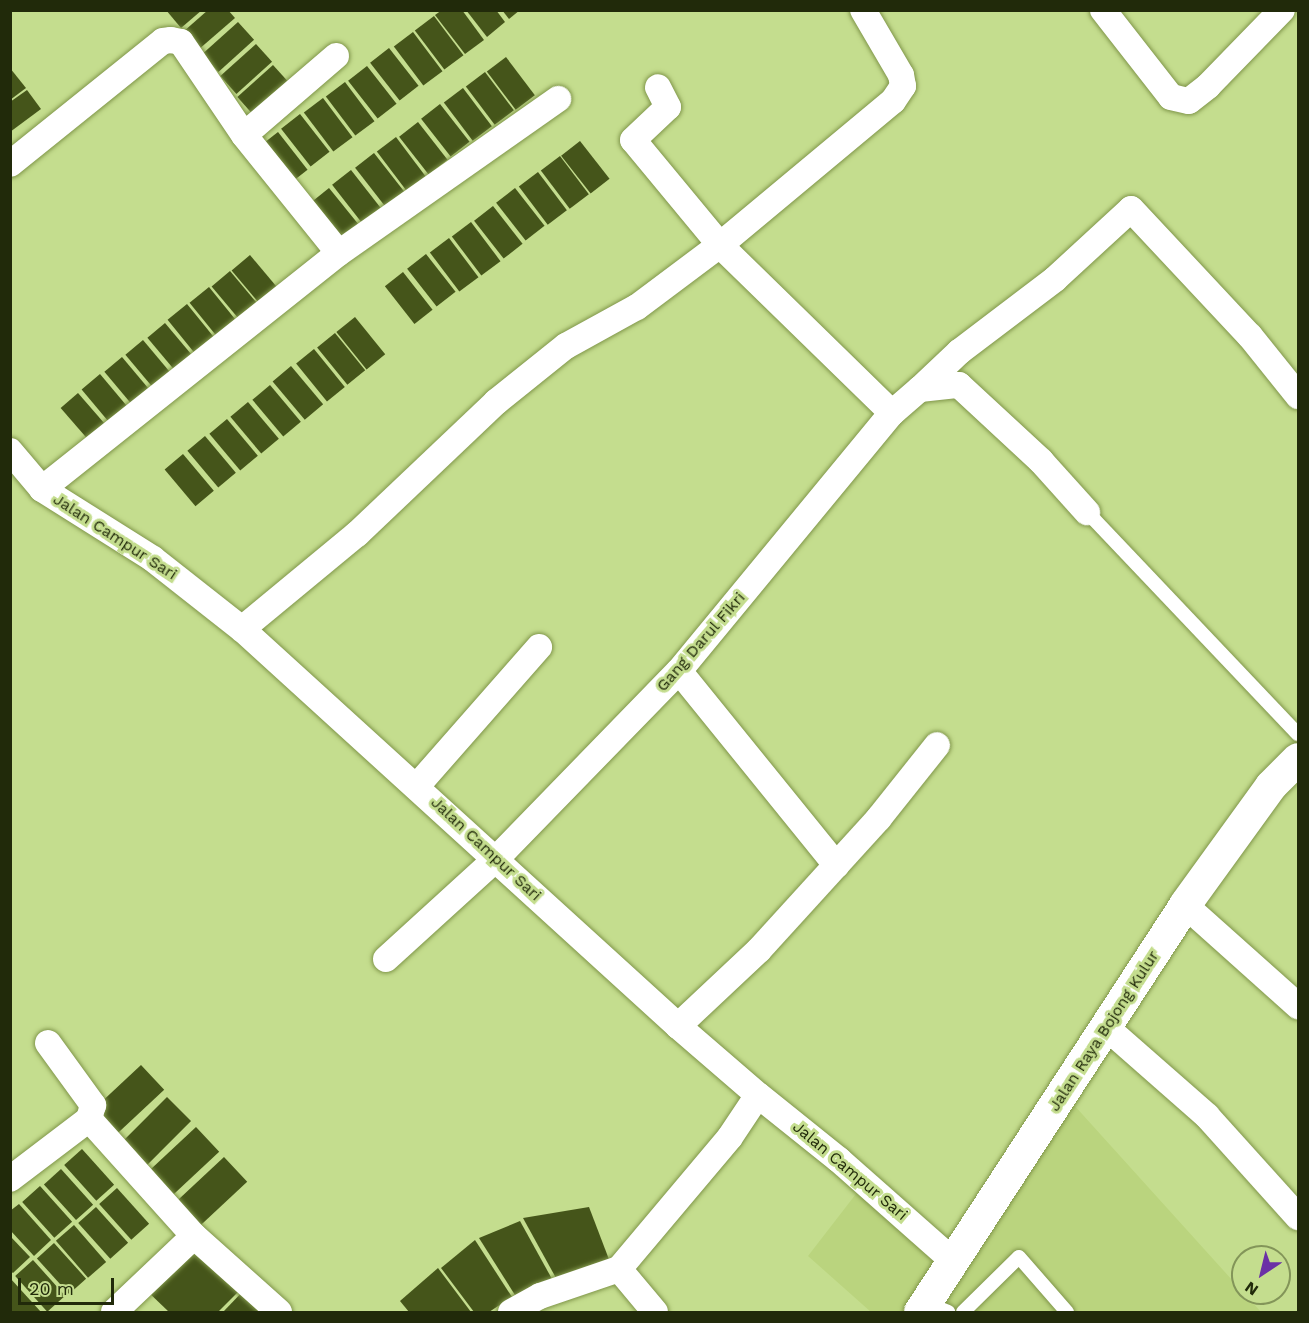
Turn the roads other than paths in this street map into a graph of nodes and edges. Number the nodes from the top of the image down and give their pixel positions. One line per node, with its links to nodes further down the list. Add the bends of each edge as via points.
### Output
1 (863, 10): 9 (street, via 901,75 903,86 893,100)
2 (1103, 10): 3 (street, via 1171,97 1189,101)
3 (1282, 10)
4 (336, 56): 7 (street)
5 (658, 87): 9 (street, via 668,107 633,140)
6 (558, 99): 10 (street)
7 (244, 135): 8 (street, via 181,42 171,39 163,41); 10 (street)
8 (10, 164)
9 (720, 245): 13 (street); 17 (street, via 637,307 566,346 496,402 357,534)
10 (339, 253): 15 (street)
11 (920, 389): 12 (street, Gang Darul Fikri, via 959,352 1055,279 1131,209 1250,336); 13 (street, Gang Darul Fikri); 16 (street, via 959,385 1041,461)
12 (1299, 396)
13 (891, 413): 19 (street, Gang Darul Fikri)
14 (10, 451): 15 (street, Jalan Campur Sari)
15 (42, 489): 17 (street, Jalan Campur Sari, via 153,559)
16 (1087, 512): 20 (lane)
17 (242, 629): 23 (street, Jalan Campur Sari)
18 (539, 647): 23 (street)
19 (679, 671): 24 (street, Gang Darul Fikri); 25 (street)
20 (1299, 734)
21 (937, 745): 25 (street)
22 (1299, 759): 26 (street, Jalan Raya Bojong Kulur, via 1270,786)
23 (417, 786): 24 (street, Jalan Campur Sari)
24 (496, 859): 27 (street, Gang Darul Fikri); 29 (street, Jalan Campur Sari)
25 (836, 865): 29 (street, via 759,950)
26 (1185, 905): 28 (street); 30 (street, Jalan Raya Bojong Kulur)
27 (386, 959)
28 (1299, 1006)
29 (678, 1026): 32 (street, Jalan Campur Sari)
30 (1107, 1028): 35 (street, via 1207,1116); 37 (street, Jalan Raya Bojong Kulur)
31 (48, 1043): 33 (street, via 93,1105)
32 (758, 1095): 37 (street, Jalan Campur Sari, via 839,1160); 38 (street, via 730,1137)
33 (89, 1119): 34 (street); 36 (street)
34 (10, 1179)
35 (1299, 1217)
36 (194, 1236): 40 (street); 41 (street)
37 (953, 1261): 39 (street, Jalan Raya Bojong Kulur)
38 (619, 1269): 42 (street, via 540,1296); 43 (street)
39 (931, 1309)
40 (114, 1312)
41 (279, 1312)
42 (511, 1312)
43 (655, 1312)
44 (963, 1312): 45 (lane, via 1019,1257)
45 (1067, 1312)

